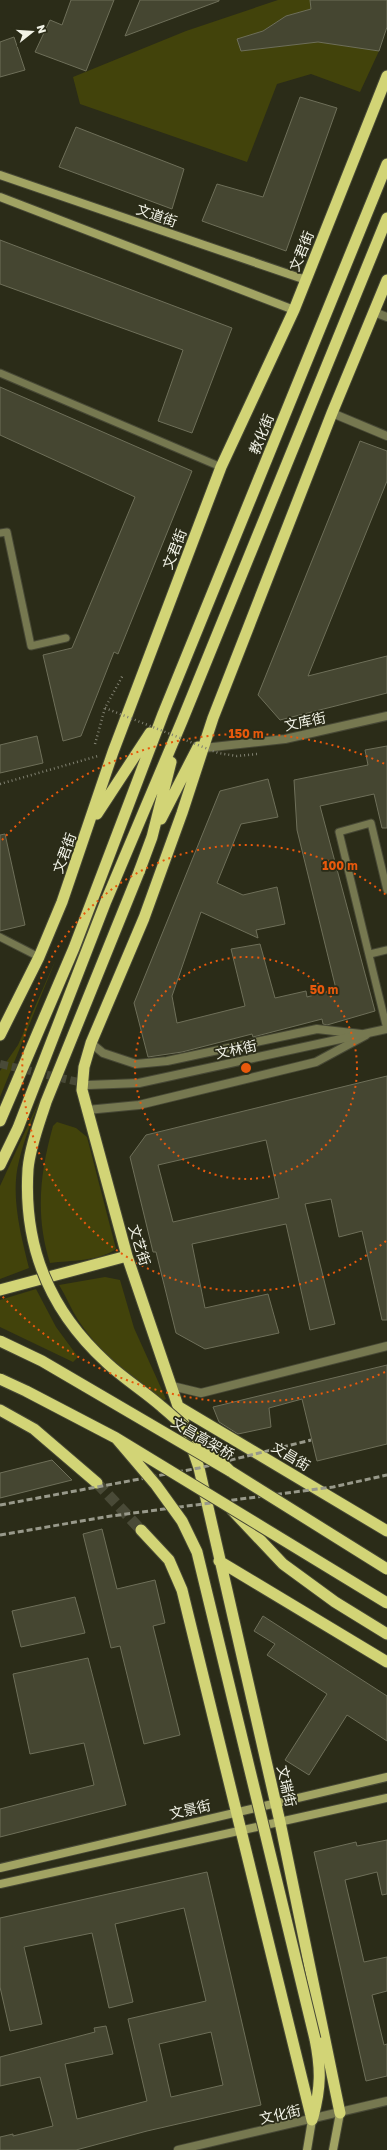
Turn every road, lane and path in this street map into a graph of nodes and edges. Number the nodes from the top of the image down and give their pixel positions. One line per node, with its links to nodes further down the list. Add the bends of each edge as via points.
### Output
1 (387, 76): 6 (highway, 文君街)
2 (387, 164): 19 (highway, 教化街)
3 (0, 175): 6 (main road, 文道街)
4 (0, 197): 8 (main road)
5 (387, 218): 22 (highway)
6 (306, 280): 8 (highway, 文君街)
7 (387, 280): 9 (highway)
8 (294, 310): 14 (highway, 文君街)
9 (374, 312): 10 (street); 12 (highway)
10 (387, 317)
11 (0, 373): 14 (lane)
12 (332, 413): 13 (street); 21 (highway)
13 (387, 436)
14 (221, 467): 25 (highway, 文君街)
15 (0, 533): 16 (lane, via 6,532 31,646)
16 (66, 638)
17 (123, 675): 18 (path)
18 (105, 708): 23 (path); 26 (path, bridge, via 218,753 237,756)
19 (163, 714): 28 (highway); 41 (highway, via 74,948)
20 (387, 716): 24 (street, 文库街, via 285,739)
21 (213, 718): 24 (highway); 29 (highway)
22 (182, 721): 29 (highway); 42 (highway, via 106,901 18,1128)
23 (95, 744)
24 (204, 748): 38 (highway, via 144,918)
25 (113, 752): 27 (path); 28 (highway, 文君街)
26 (257, 754)
27 (0, 784)
28 (89, 827): 34 (highway, 文君街)
29 (152, 837): 53 (highway, bridge, via 46,1102 35,1136 28,1168 32,1238 41,1270 56,1303 76,1331 108,1364 162,1406)
30 (387, 890): 33 (lane, via 371,823 339,832)
31 (0, 937): 34 (lane)
32 (387, 950): 33 (lane)
33 (370, 954): 35 (lane)
34 (39, 957): 37 (highway, 文君街)
35 (387, 1029): 36 (street, 文林街)
36 (366, 1034): 38 (street, via 317,1029 167,1061 136,1064 103,1053); 39 (street, 文林街, via 139,1082); 40 (street, via 316,1062 140,1105)
37 (0, 1035)
38 (91, 1042): 40 (highway, via 84,1067 82,1090)
39 (88, 1085)
40 (87, 1110): 43 (highway, 文艺街)
41 (0, 1121)
42 (0, 1166)
43 (127, 1256): 44 (highway); 48 (highway, 文艺街)
44 (0, 1290)
45 (0, 1341): 53 (highway, 文昌高架桥, bridge, via 42,1361)
46 (387, 1346): 48 (street, via 201,1393)
47 (0, 1379): 51 (highway, bridge)
48 (172, 1386): 49 (highway, 文艺街)
49 (179, 1408): 52 (highway, 文艺街); 57 (highway, 文昌街)
50 (0, 1410): 54 (highway, via 34,1429)
51 (116, 1438): 55 (highway, bridge); 73 (highway, bridge, via 156,1485 182,1521 197,1552 320,2063 320,2084)
52 (199, 1468): 58 (highway, 文瑞街)
53 (230, 1471): 59 (highway, 文昌高架桥, bridge)
54 (97, 1483)
55 (227, 1505): 60 (highway, bridge); 61 (highway, bridge, via 283,1564 335,1602)
56 (141, 1530): 66 (highway, via 169,1560 182,1590)
57 (387, 1531)
58 (219, 1561): 62 (highway); 65 (highway, 文瑞街)
59 (387, 1569)
60 (387, 1603)
61 (387, 1634)
62 (387, 1662)
63 (387, 1777): 65 (main road, 文景街)
64 (387, 1798): 67 (main road)
65 (276, 1803): 66 (main road, 文景街); 67 (highway, 文瑞街)
66 (236, 1812): 68 (highway); 69 (main road, 文景街)
67 (280, 1822): 68 (main road); 72 (highway, 文瑞街)
68 (240, 1832): 70 (main road); 73 (highway)
69 (0, 1868)
70 (0, 1884)
71 (387, 2101): 72 (street, 文化街)
72 (340, 2113): 73 (street, 文化街); 76 (main road)
73 (312, 2120): 74 (street, 文化街); 75 (main road)
74 (178, 2150)
75 (307, 2150)
76 (333, 2150)

